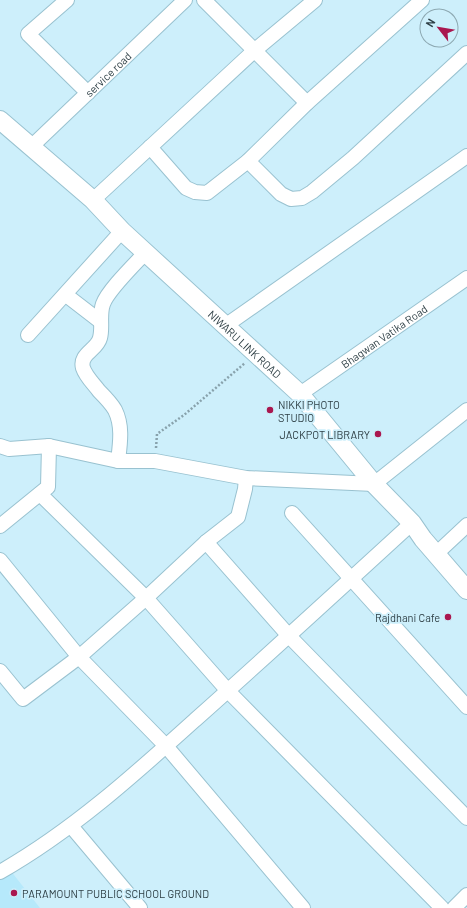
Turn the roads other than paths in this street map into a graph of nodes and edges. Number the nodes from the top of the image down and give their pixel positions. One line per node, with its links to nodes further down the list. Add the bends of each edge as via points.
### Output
1 (67, 0): 8 (street, via 28,34)
2 (185, 0): 8 (street, service road)
3 (204, 0): 6 (street)
4 (315, 0): 6 (street)
5 (422, 0): 9 (street)
6 (255, 50): 9 (street); 12 (street)
7 (467, 52): 14 (street, via 353,158 302,198 292,199 281,194)
8 (88, 92): 11 (street, service road)
9 (307, 103): 14 (street)
10 (0, 120): 11 (street, NIWARU LINK ROAD)
11 (31, 147): 15 (street, NIWARU LINK ROAD)
12 (150, 147): 14 (street, via 186,188 195,192 207,193); 15 (street)
13 (467, 156): 21 (street)
14 (248, 161)
15 (93, 200): 16 (street, NIWARU LINK ROAD)
16 (122, 231): 17 (street, NIWARU LINK ROAD); 19 (street)
17 (146, 252): 20 (street, via 109,293 103,304); 21 (street, NIWARU LINK ROAD)
18 (467, 278): 23 (street, Bhagwan Vatika Road)
19 (66, 295): 20 (street); 22 (street)
20 (101, 322): 28 (street, via 100,338 86,355 83,368 119,419)
21 (225, 326): 23 (street, NIWARU LINK ROAD)
22 (28, 335)
23 (300, 394): 30 (street, NIWARU LINK ROAD)
24 (467, 410): 30 (street)
25 (0, 438): 27 (street)
26 (48, 446): 27 (street); 28 (street); 31 (street, via 48,487)
27 (5, 448)
28 (118, 461): 29 (street, via 155,461)
29 (246, 478): 30 (street); 36 (street, via 238,517)
30 (374, 484): 33 (street, NIWARU LINK ROAD)
31 (40, 494): 35 (street); 41 (street)
32 (292, 513): 39 (street)
33 (412, 523): 37 (street, NIWARU LINK ROAD); 39 (street)
34 (467, 525): 37 (street)
35 (0, 526)
36 (206, 542): 41 (street); 42 (street)
37 (436, 554): 40 (street, NIWARU LINK ROAD)
38 (0, 560): 43 (street)
39 (351, 579): 42 (street); 46 (street)
40 (467, 590)
41 (146, 598): 43 (street); 45 (street)
42 (289, 636): 45 (street); 48 (street)
43 (79, 657): 44 (street, via 23,699); 47 (street)
44 (0, 671)
45 (228, 691): 47 (street); 54 (street)
46 (467, 707)
47 (166, 746): 49 (street); 53 (street)
48 (467, 818)
49 (71, 826): 50 (street); 52 (street)
50 (0, 872)
51 (467, 895): 55 (street)
52 (140, 908)
53 (303, 908)
54 (442, 908)
55 (454, 908)

